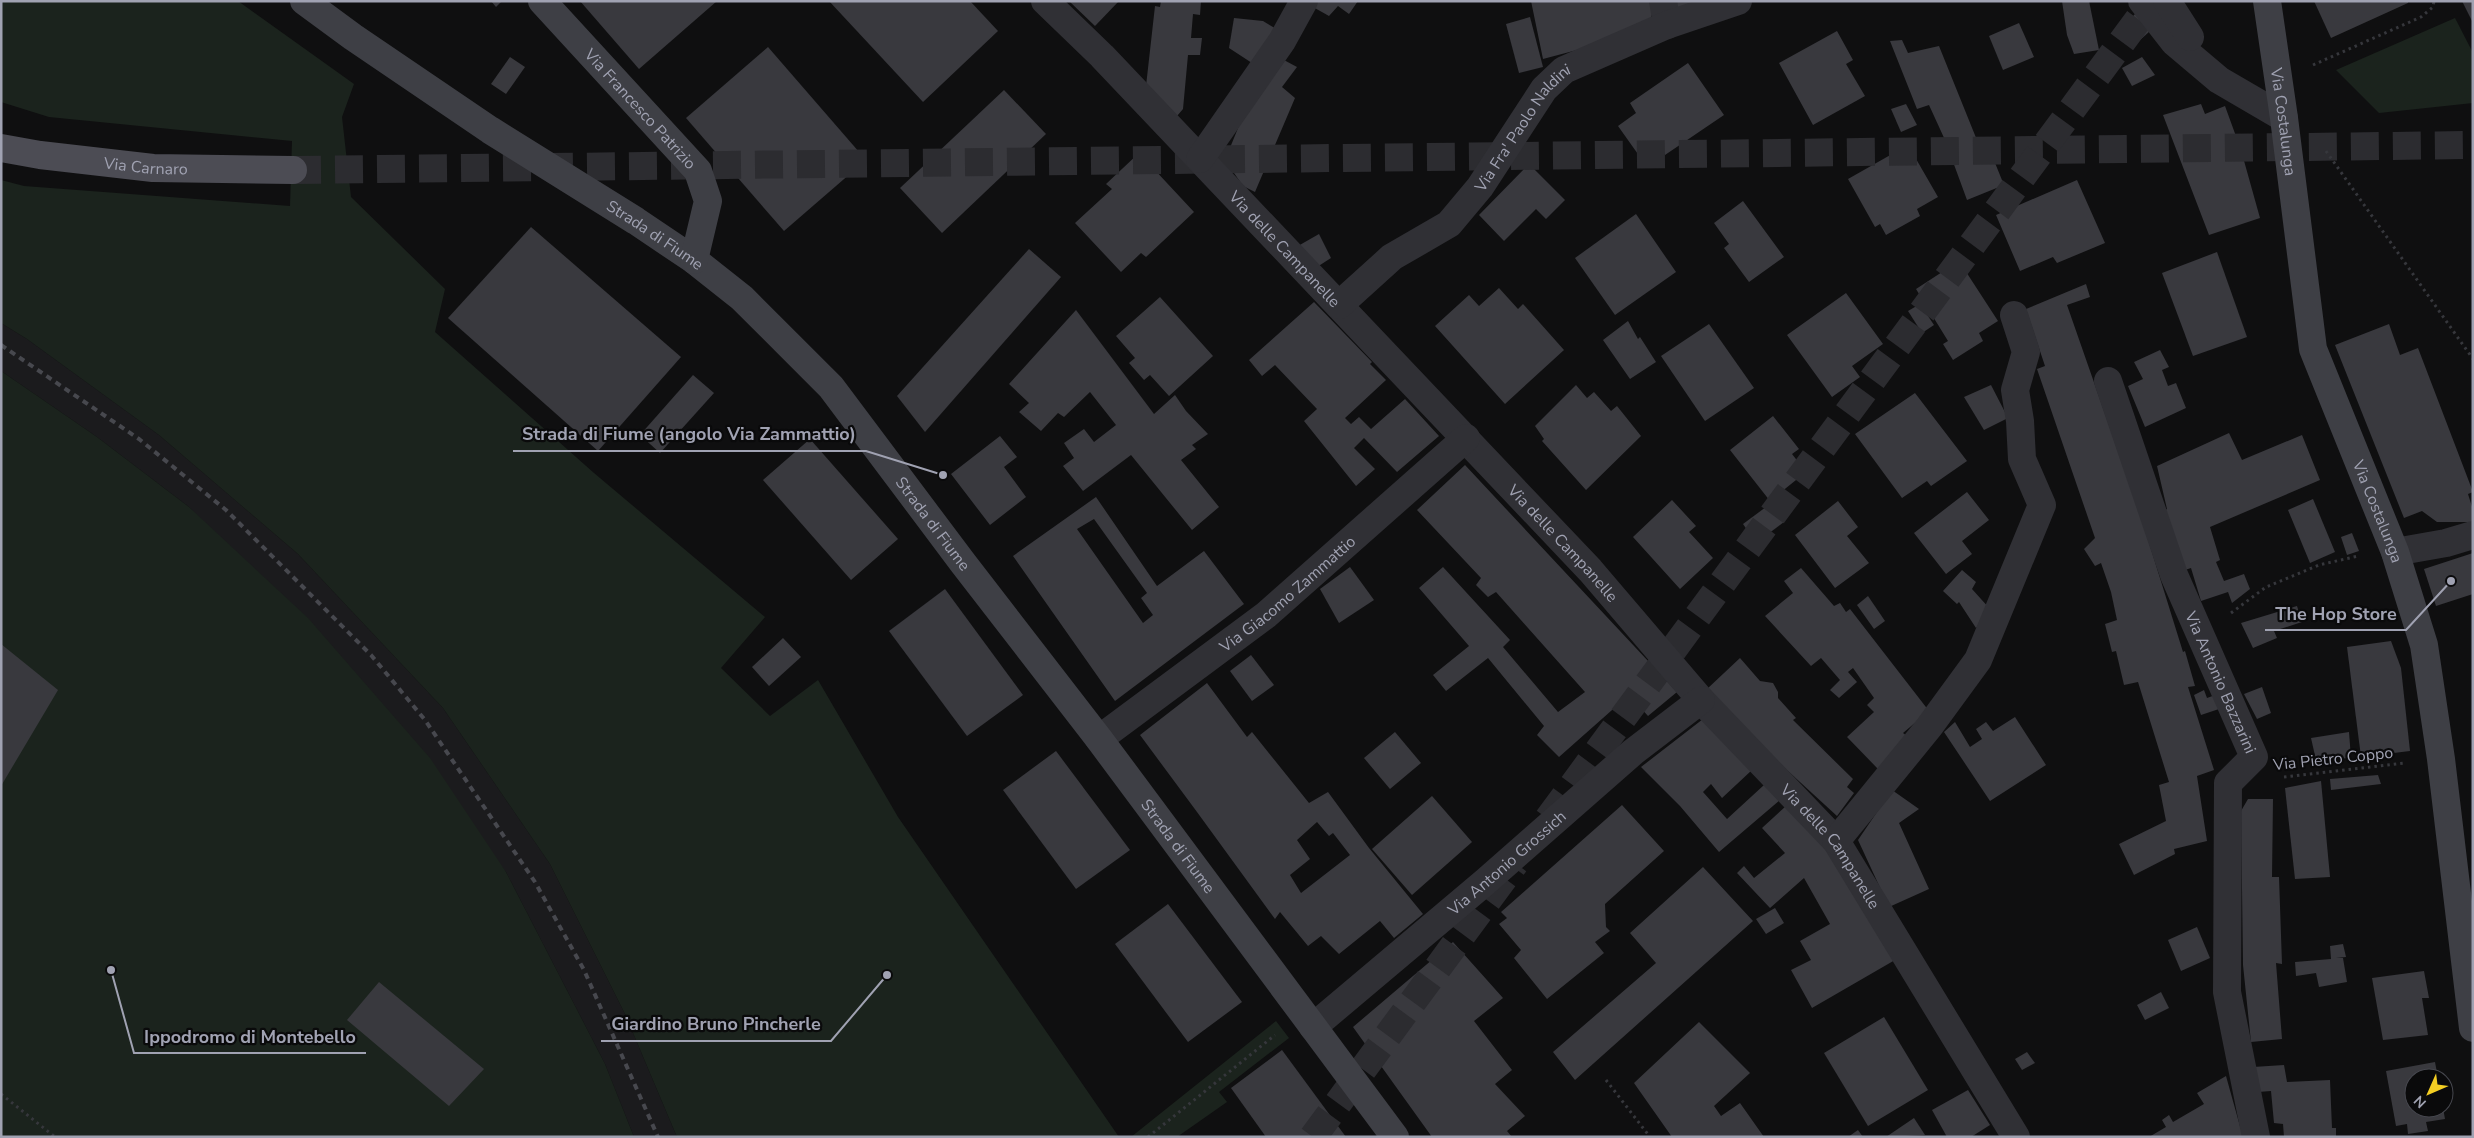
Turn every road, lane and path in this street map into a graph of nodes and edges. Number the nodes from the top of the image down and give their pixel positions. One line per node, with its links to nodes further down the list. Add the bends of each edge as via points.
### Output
1 (304, 1): 16 (main road, Strada di Fiume, via 490,130)
2 (542, 1): 16 (main road, Via Francesco Patrizio, via 698,171 708,201)
3 (1045, 1): 14 (street, Via delle Campanelle)
4 (1304, 1): 14 (street, via 1282,40)
5 (1738, 1): 10 (street, Via Fra' Paolo Naldini)
6 (2142, 1): 11 (street, via 2174,42)
7 (2167, 1): 11 (street)
8 (2266, 1): 12 (main road, Via Costalunga)
9 (2434, 1): 12 (path, via 2433,7 2421,17 2313,65 2318,86)
10 (1665, 13): 17 (street, Via Fra' Paolo Naldini, via 1564,70 1544,89 1480,187 1449,224 1392,257)
11 (2218, 80): 12 (street)
12 (2282, 106): 19 (path, via 2305,121); 23 (main road, Via Costalunga, via 2313,349)
13 (1, 148): 15 (main road, Via Carnaro, via 153,168)
14 (1200, 160): 17 (street, Via delle Campanelle)
15 (293, 170)
16 (694, 260): 27 (main road, Strada di Fiume, via 742,298 831,387)
17 (1339, 305): 21 (street, Via delle Campanelle)
18 (2014, 315): 30 (street, via 2026,352 2015,390 2022,459 2042,505 1978,660 1929,727)
19 (2473, 359)
20 (2108, 381): 25 (street, Via Antonio Bazzarini, via 2174,575)
21 (1466, 438): 26 (street, Via delle Campanelle, via 1590,570); 27 (street, Via Giacomo Zammattio, via 1266,615)
22 (2473, 536): 23 (street)
23 (2395, 552): 28 (main road, Via Costalunga, via 2424,645)
24 (2319, 565): 25 (path, via 2266,587)
25 (2200, 635): 29 (street, Via Antonio Bazzarini, via 2254,757)
26 (1701, 700): 30 (street, Via delle Campanelle); 31 (street, Via Antonio Grossich, via 1633,752 1485,882)
27 (1099, 740): 31 (main road, Strada di Fiume)
28 (2441, 759): 29 (path, Via Pietro Coppo); 32 (main road, Via Costalunga)
29 (2228, 783): 40 (street, via 2227,992)
30 (1836, 841): 39 (street, Via delle Campanelle)
31 (1308, 1020): 36 (path); 37 (main road, Strada di Fiume)
32 (2473, 1028)
33 (1606, 1080): 38 (path)
34 (1, 1094): 35 (path)
35 (55, 1137)
36 (1148, 1137)
37 (1395, 1137)
38 (1650, 1137)
39 (2016, 1137)
40 (2256, 1137)

